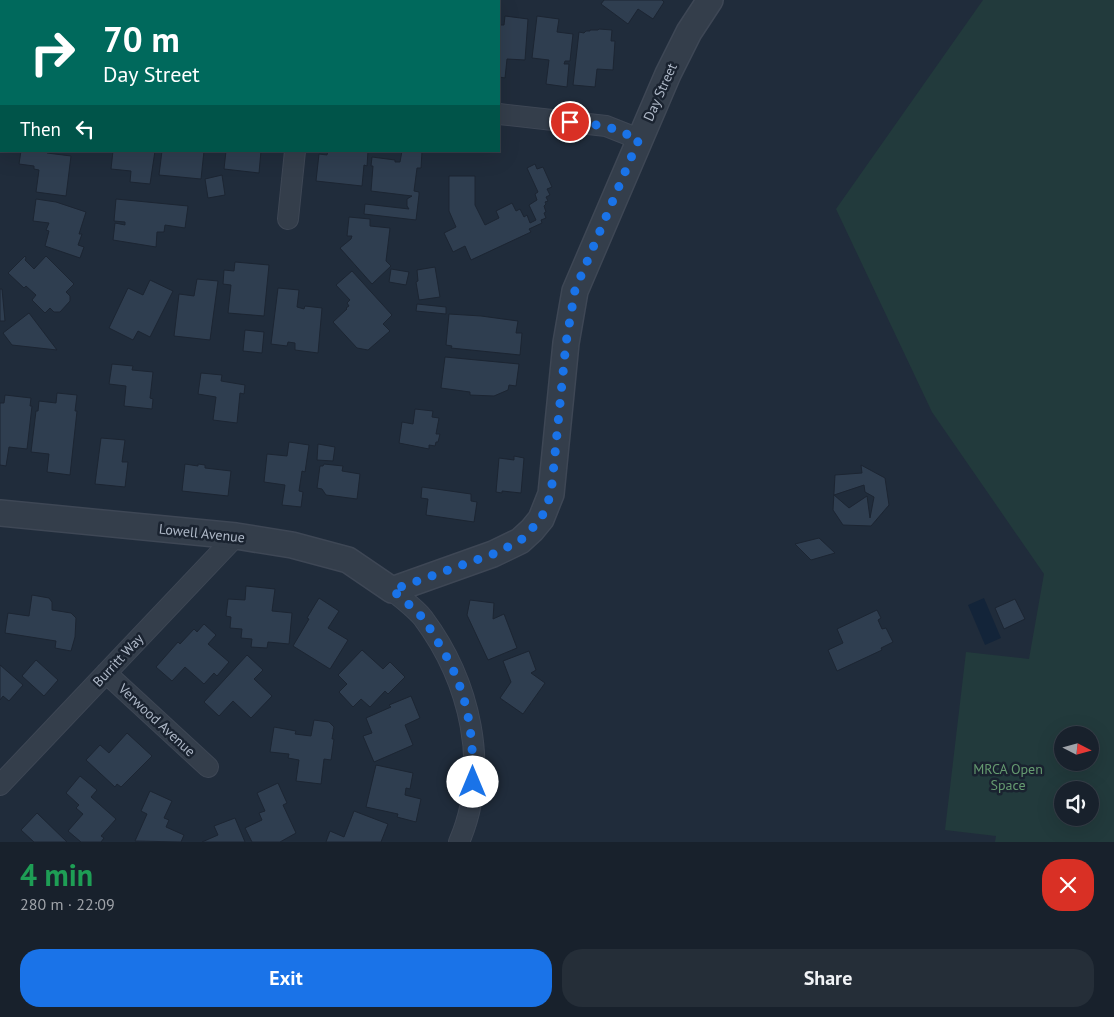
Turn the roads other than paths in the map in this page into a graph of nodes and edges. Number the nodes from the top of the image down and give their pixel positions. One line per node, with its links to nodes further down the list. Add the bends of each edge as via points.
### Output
1 (710, 0): 3 (street, Day Street, via 689,32)
2 (500, 114): 3 (street, via 606,126)
3 (639, 139): 8 (street, Day Street, via 575,290 566,343 551,494 541,519 520,541 493,554)
4 (295, 152): 5 (street)
5 (288, 219)
6 (0, 513): 7 (street, Lowell Avenue)
7 (236, 536): 8 (street, Lowell Avenue, via 292,545 348,560); 9 (street, Burritt Way)
8 (392, 590): 12 (street, via 422,617 441,647 458,678 469,712 473,782 470,807)
9 (106, 673): 10 (street, Verwood Avenue); 11 (street, Burritt Way)
10 (208, 767)
11 (0, 785)
12 (459, 842)

